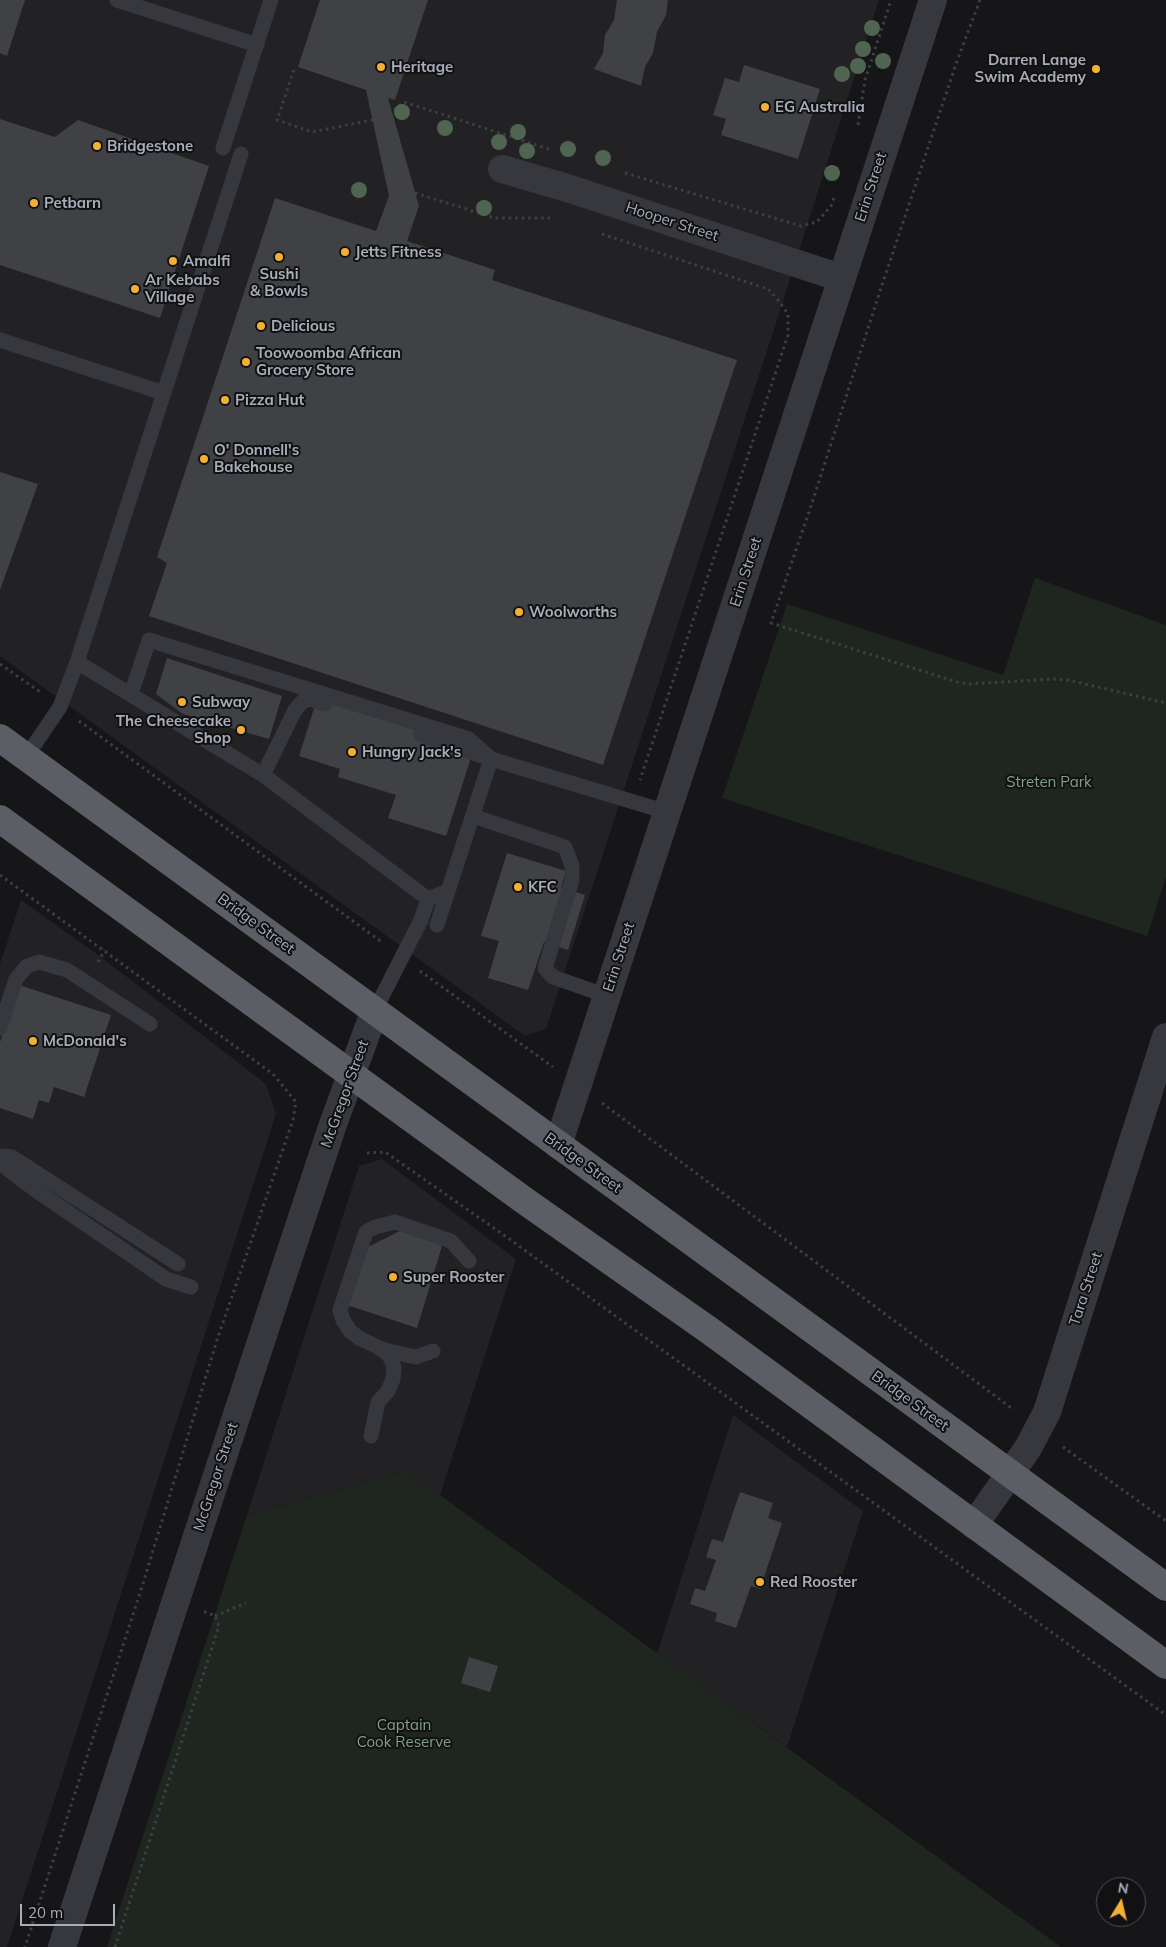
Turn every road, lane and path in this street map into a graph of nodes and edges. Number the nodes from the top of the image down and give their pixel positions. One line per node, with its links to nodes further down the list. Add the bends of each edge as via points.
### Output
1 (117, 0): 6 (lane)
2 (272, 0): 6 (lane)
3 (891, 0): 7 (path, via 865,80)
4 (933, 0): 16 (street, Erin Street)
5 (980, 0): 21 (path, via 887,269 771,623 957,682 1068,680)
6 (257, 45): 8 (lane)
7 (858, 128)
8 (223, 148)
9 (241, 154): 18 (lane)
10 (502, 169): 16 (street, Hooper Street, via 564,186)
11 (837, 190): 14 (path, via 831,206)
12 (415, 193): 13 (path, via 495,218 552,217)
13 (561, 220)
14 (817, 222)
15 (599, 233): 26 (path, via 768,290 788,314 788,335)
16 (841, 278): 27 (street, Erin Street)
17 (0, 340): 18 (lane)
18 (164, 393): 19 (lane)
19 (77, 662): 20 (lane); 23 (lane, via 60,706)
20 (131, 694): 24 (lane, via 149,640 469,739); 25 (lane)
21 (1166, 704)
22 (0, 738): 23 (highway, Bridge Street)
23 (26, 757): 35 (highway, Bridge Street)
24 (491, 760): 25 (lane, via 311,699 303,700 295,710); 26 (lane); 28 (lane)
25 (262, 775): 32 (lane)
26 (632, 802): 27 (lane)
27 (667, 812): 34 (street, Erin Street)
28 (473, 816): 31 (lane); 34 (lane, via 565,847 572,866 572,880 545,968 553,977)
29 (0, 819): 39 (highway)
30 (0, 875): 58 (path, via 272,1074 296,1102 293,1120 217,1340 141,1590)
31 (448, 891): 32 (lane); 33 (lane)
32 (428, 899): 35 (lane, via 421,920)
33 (437, 925)
34 (606, 996): 40 (street, Erin Street)
35 (375, 1010): 39 (street, McGregor Street); 40 (highway, Bridge Street)
36 (150, 1024): 37 (lane, via 67,970 39,962 27,966 16,979)
37 (0, 1028)
38 (1166, 1037): 50 (street, Tara Street, via 1048,1412)
39 (351, 1074): 51 (highway); 59 (street, McGregor Street)
40 (558, 1145): 50 (highway, Bridge Street)
41 (367, 1153): 57 (path, via 384,1152 501,1234)
42 (0, 1156): 45 (lane, via 12,1156)
43 (0, 1163): 46 (lane, via 166,1279)
44 (469, 1261): 47 (lane, via 451,1241 395,1222 366,1232 340,1310 350,1331)
45 (178, 1264)
46 (191, 1287)
47 (380, 1349): 48 (lane, via 416,1357); 49 (lane, via 390,1357 394,1367 393,1379 378,1402)
48 (434, 1351)
49 (371, 1436)
50 (1010, 1475): 51 (street, Tara Street); 52 (highway, Bridge Street)
51 (974, 1525): 56 (highway)
52 (1166, 1587)
53 (246, 1603): 55 (path)
54 (203, 1611): 55 (path)
55 (215, 1616): 60 (path, via 219,1626)
56 (1166, 1665)
57 (1166, 1715)
58 (25, 1947)
59 (62, 1947)
60 (115, 1947)

